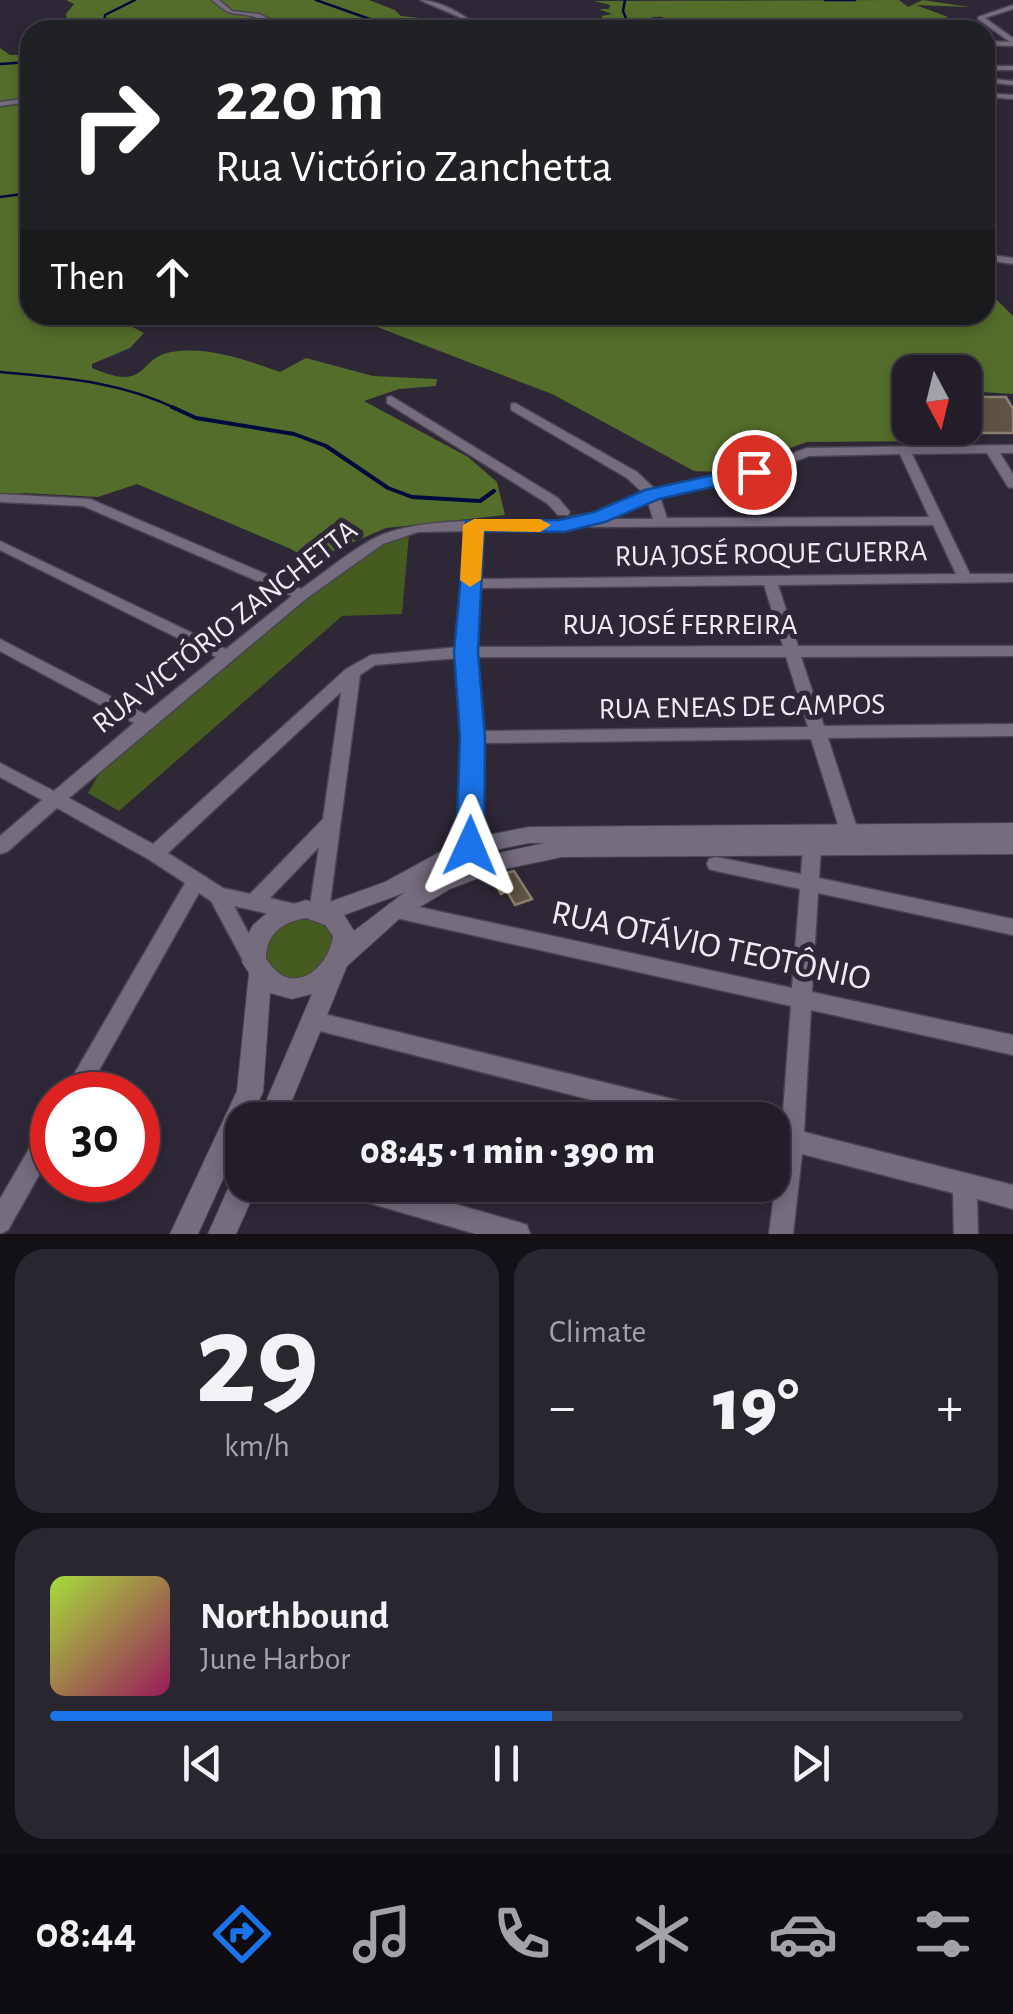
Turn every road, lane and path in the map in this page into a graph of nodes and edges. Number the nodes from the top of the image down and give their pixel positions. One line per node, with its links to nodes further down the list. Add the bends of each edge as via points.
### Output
1 (215, 0): 4 (street, via 230,14)
2 (423, 0): 5 (street)
3 (1013, 7): 6 (street)
4 (269, 20)
5 (466, 20)
6 (983, 20)
7 (390, 400): 15 (street, via 543,496)
8 (515, 407): 13 (street, via 632,475)
9 (991, 449): 10 (street); 11 (street); 12 (street)
10 (1013, 449)
11 (904, 450): 13 (street, via 807,452 754,472); 16 (street)
12 (1013, 484)
13 (652, 494): 15 (street, via 598,517); 17 (street)
14 (0, 498): 24 (street, via 85,502)
15 (562, 518): 17 (street); 18 (street, RUA VICTÓRIO ZANCHETTA)
16 (936, 520): 17 (street); 21 (street)
17 (662, 522)
18 (474, 525): 23 (street); 24 (street, RUA VICTÓRIO ZANCHETTA, via 389,536)
19 (0, 544): 29 (street)
20 (1013, 578): 21 (street, RUA JOSÉ ROQUE GUERRA)
21 (966, 580): 22 (street, RUA JOSÉ ROQUE GUERRA)
22 (770, 582): 23 (street, RUA JOSÉ ROQUE GUERRA); 28 (street)
23 (470, 584): 27 (street)
24 (302, 596): 29 (street, RUA VICTÓRIO ZANCHETTA)
25 (0, 644): 31 (street)
26 (1013, 651): 28 (street, RUA JOSÉ FERREIRA)
27 (466, 652): 28 (street, RUA JOSÉ FERREIRA); 30 (street, RUA JOSÉ FERREIRA, via 371,660); 34 (street)
28 (796, 652): 33 (street)
29 (228, 656): 31 (street, RUA VICTÓRIO ZANCHETTA)
30 (352, 673): 37 (street); 44 (street)
31 (146, 722): 36 (street, RUA VICTÓRIO ZANCHETTA)
32 (1013, 730): 33 (street, RUA ENEAS DE CAMPOS)
33 (820, 734): 34 (street, RUA ENEAS DE CAMPOS); 39 (street)
34 (472, 737): 40 (street)
35 (0, 768): 36 (street)
36 (56, 798): 43 (street, RUA VICTÓRIO ZANCHETTA); 44 (street)
37 (329, 824): 49 (street); 52 (street)
38 (1013, 831): 39 (street)
39 (849, 832): 40 (street, via 580,833)
40 (470, 846): 52 (street, via 393,888)
41 (812, 846): 42 (street); 46 (street); 50 (street, via 516,855 428,888)
42 (1013, 846)
43 (0, 847)
44 (155, 854): 47 (street)
45 (716, 864): 46 (street)
46 (808, 882): 53 (street); 56 (street)
47 (195, 883): 48 (street); 59 (street)
48 (218, 896): 49 (street); 55 (street)
49 (255, 902): 51 (street)
50 (396, 910): 54 (street); 56 (street, RUA OTÁVIO TEOTÔNIO)
51 (292, 911): 52 (street); 55 (street, via 257,937)
52 (322, 912): 54 (street, via 341,927 346,947)
53 (1013, 927)
54 (339, 963): 55 (street, via 325,978 297,988 270,982); 57 (street)
55 (257, 968): 71 (street, via 250,1092)
56 (800, 998): 58 (street, RUA OTÁVIO TEOTÔNIO); 62 (street)
57 (312, 1020): 60 (street); 61 (street)
58 (1013, 1045)
59 (86, 1072)
60 (278, 1102)
61 (641, 1102)
62 (787, 1102)
63 (790, 1139): 65 (street)
64 (30, 1170): 70 (street)
65 (966, 1185): 66 (street); 75 (street)
66 (1013, 1196)
67 (236, 1202): 72 (street)
68 (407, 1202): 73 (street)
69 (781, 1202): 74 (street)
70 (0, 1222)
71 (184, 1234)
72 (222, 1234)
73 (518, 1234)
74 (781, 1234)
75 (966, 1234)

